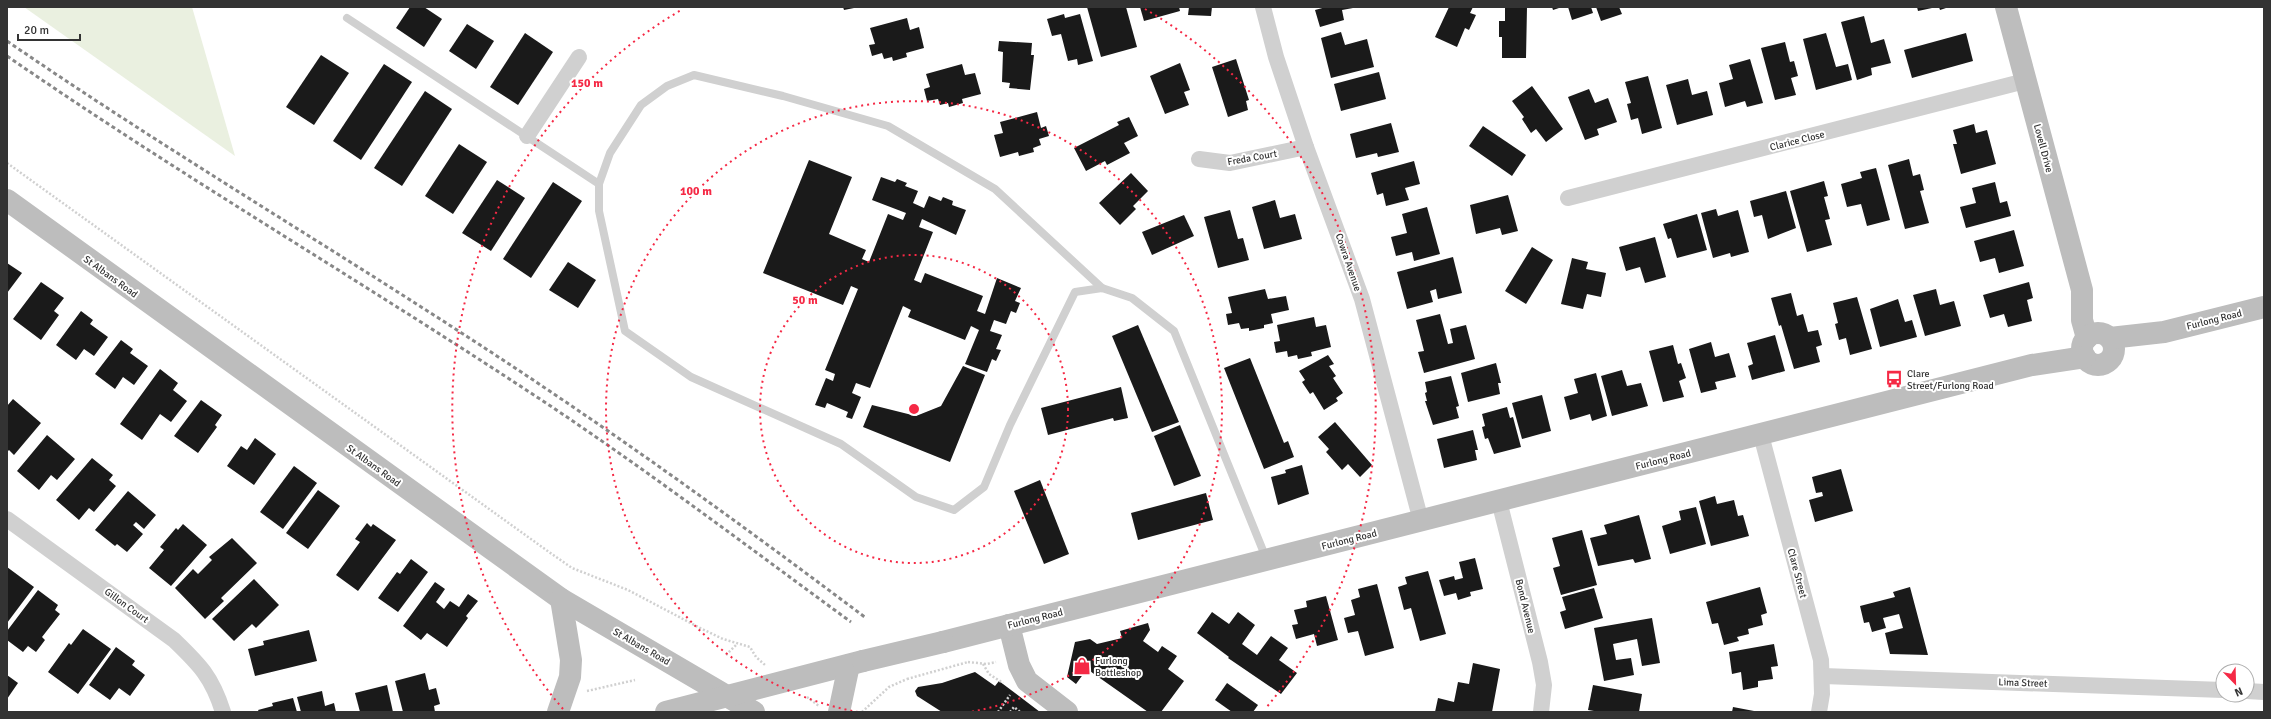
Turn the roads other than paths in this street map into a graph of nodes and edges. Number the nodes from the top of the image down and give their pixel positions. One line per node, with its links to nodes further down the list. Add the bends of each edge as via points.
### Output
1 (1263, 7): 7 (street, Cowra Avenue, via 1276,57)
2 (2006, 7): 5 (main road, Lovell Drive)
3 (347, 18): 6 (lane)
4 (579, 57): 6 (street)
5 (2026, 81): 10 (street, Clarice Close); 14 (main road, Lovell Drive, via 2082,290 2082,320)
6 (527, 136): 9 (lane)
7 (1306, 147): 8 (street, Freda Court, via 1230,163); 18 (street, Cowra Avenue, via 1362,299)
8 (1199, 159)
9 (599, 184): 12 (lane, via 610,153 641,105 667,86 694,75 783,96 888,126 995,189); 12 (lane, via 599,211 625,330 691,377 841,444 916,497 954,510 984,487 1010,425 1075,292)
10 (1568, 198)
11 (7, 200): 20 (main road, St Albans Road)
12 (1102, 288): 19 (lane, via 1132,298 1174,331)
13 (2264, 307): 14 (main road, Furlong Road, via 2164,332)
14 (2097, 344): 15 (main road, Furlong Road, via 2032,365)
15 (1761, 435): 16 (main road, Furlong Road); 23 (street, Clare Street, via 1821,660)
16 (1499, 501): 18 (main road, Furlong Road); 32 (street, Bond Avenue, via 1540,662 1544,685)
17 (7, 519): 26 (street, Gillon Court, via 174,640 197,662 213,684)
18 (1421, 521): 19 (main road, Furlong Road)
19 (1267, 559): 21 (main road, Furlong Road)
20 (561, 599): 25 (main road, St Albans Road); 27 (main road, via 571,660 570,677)
21 (1009, 625): 22 (main road, Furlong Road, bridge); 31 (main road, via 1019,665 1027,681)
22 (856, 663): 25 (main road, Furlong Road); 30 (main road)
23 (1823, 676): 24 (street, Lima Street); 33 (street, Clare Street)
24 (2215, 690)
25 (725, 696): 28 (main road, Furlong Road); 29 (main road, St Albans Road)
26 (223, 712)
27 (558, 712)
28 (666, 712)
29 (754, 712)
30 (839, 712)
31 (1067, 712)
32 (1541, 712)
33 (1819, 712)

